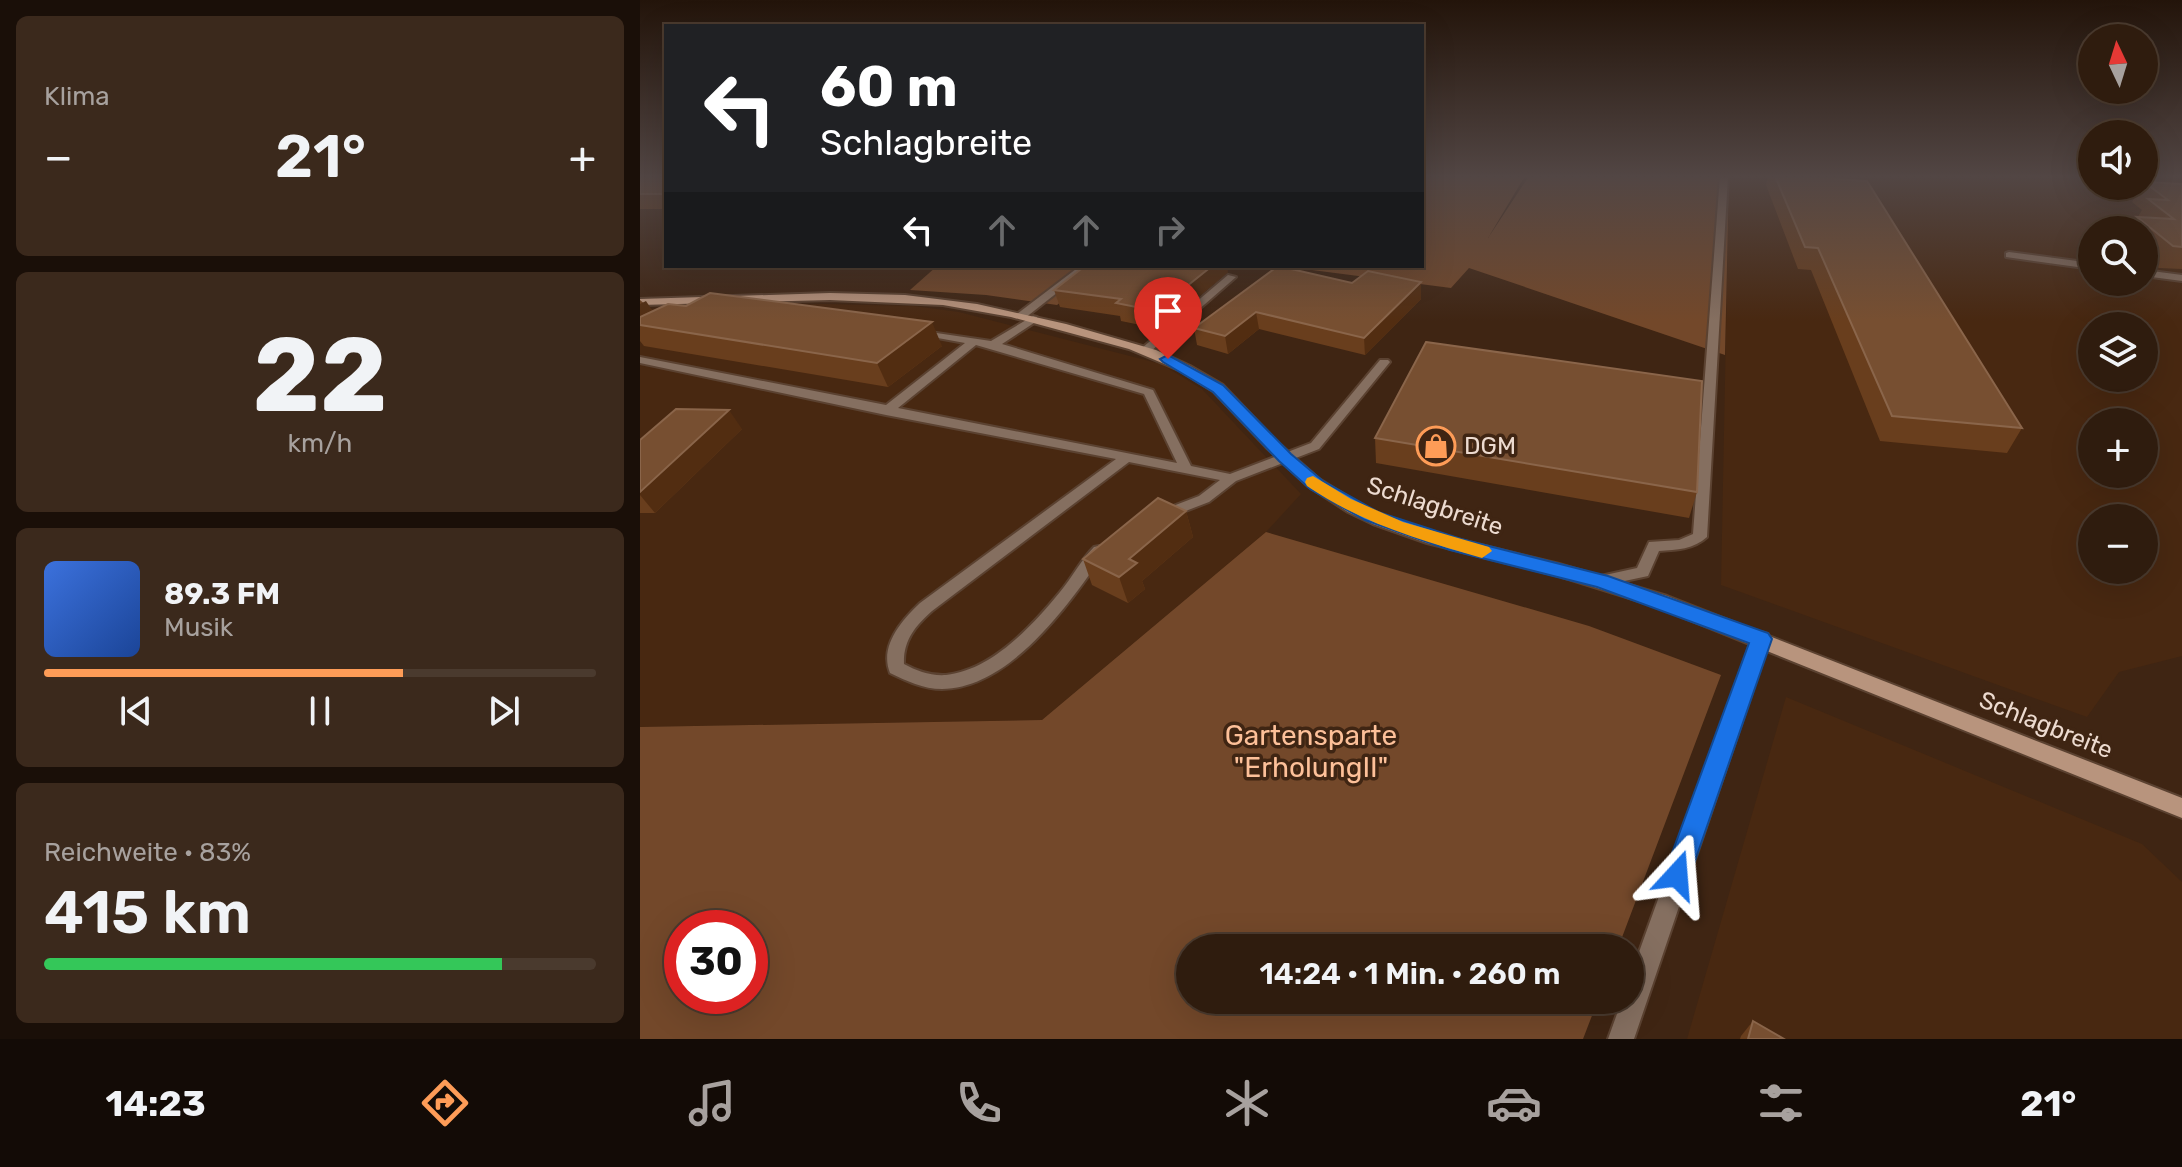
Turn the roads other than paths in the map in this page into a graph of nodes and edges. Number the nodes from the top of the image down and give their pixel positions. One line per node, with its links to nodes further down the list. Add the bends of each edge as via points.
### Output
1 (1721, 224): 25 (lane, via 1700,537 1681,545 1654,546 1643,572)
2 (2009, 255): 3 (lane)
3 (2078, 264)
4 (1084, 268): 11 (lane)
5 (2158, 275): 7 (lane)
6 (1231, 277): 15 (lane)
7 (2182, 278)
8 (715, 300): 9 (street, Schlagbreite); 10 (lane, via 696,312); 11 (street, Schlagbreite, via 921,299)
9 (640, 302)
10 (766, 312)
11 (1027, 317): 14 (lane); 15 (street, Schlagbreite)
12 (905, 330): 13 (lane)
13 (975, 341): 14 (lane); 18 (lane)
14 (993, 345): 21 (lane, via 1149,392)
15 (1146, 350): 20 (street, Schlagbreite, via 1218,388)
16 (640, 360): 18 (lane)
17 (1384, 362): 20 (lane, via 1315,446)
18 (886, 411): 19 (lane)
19 (1128, 456): 21 (lane); 24 (lane, via 926,607 899,640 896,668 938,682 964,681 985,671 1048,617 1070,592 1084,564)
20 (1285, 458): 22 (lane); 25 (street, Schlagbreite, via 1331,495 1397,526)
21 (1185, 467): 22 (lane)
22 (1231, 478): 23 (lane, via 1204,499)
23 (1147, 521)
24 (1107, 543)
25 (1601, 581): 26 (street, Schlagbreite)
26 (1761, 639): 27 (street, Schlagbreite); 28 (street)
27 (2182, 808)
28 (1621, 1039)

